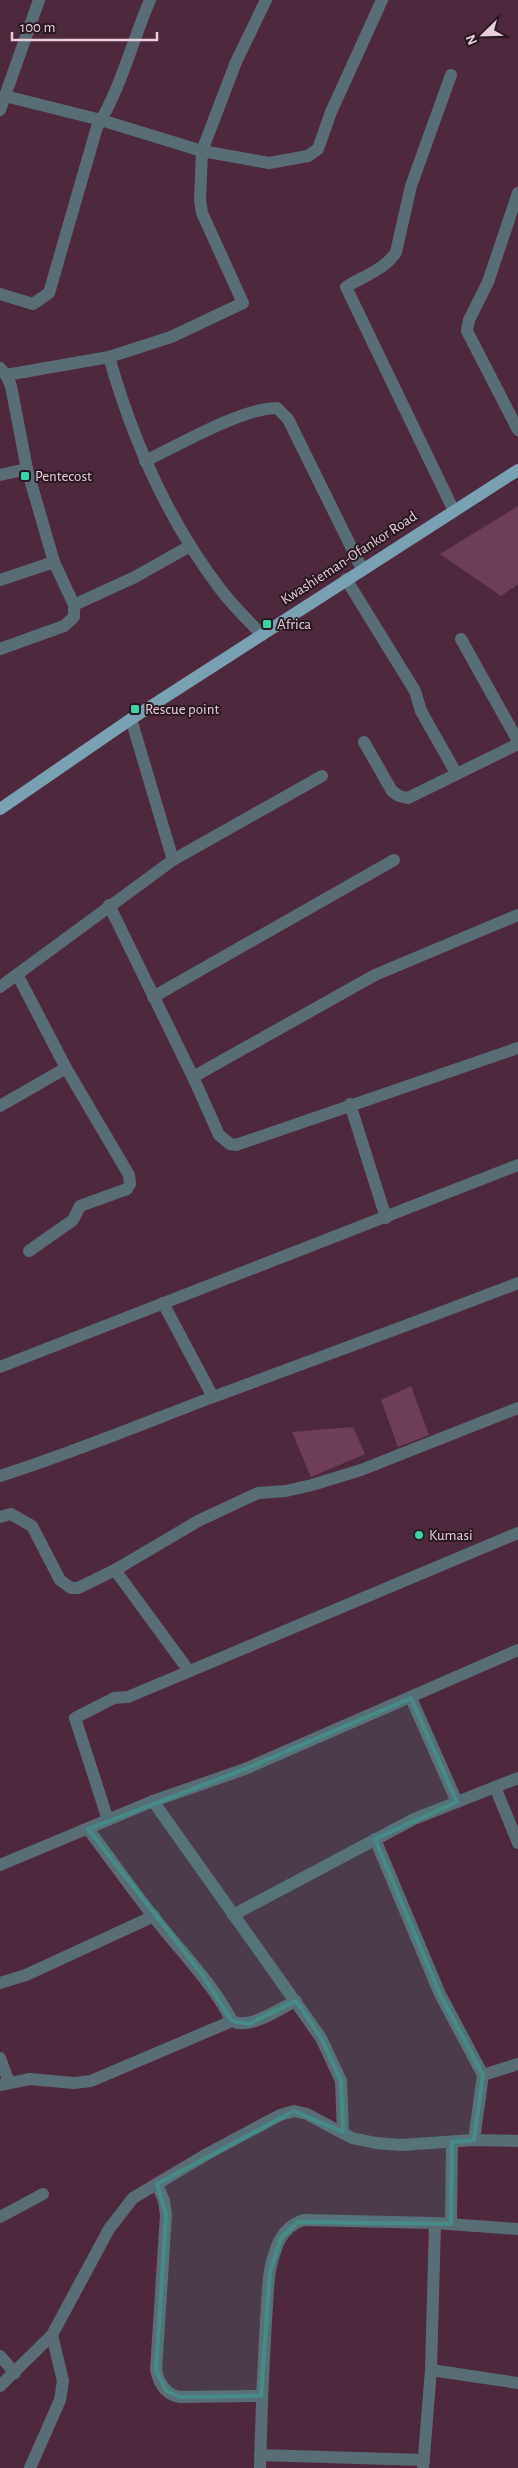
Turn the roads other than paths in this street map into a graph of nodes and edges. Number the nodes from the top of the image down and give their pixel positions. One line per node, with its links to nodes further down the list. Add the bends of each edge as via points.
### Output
1 (39, 0): 6 (street)
2 (150, 0): 8 (street, via 109,108)
3 (266, 0): 9 (street, via 236,62)
4 (382, 0): 9 (street, via 318,148 308,156 269,163)
5 (451, 75): 19 (street, via 412,186 392,259 346,287)
6 (5, 96): 7 (street); 8 (street)
7 (0, 110)
8 (101, 120): 9 (street); 11 (street, via 49,294 33,304)
9 (202, 151): 12 (street, via 202,213 243,303 171,337)
10 (518, 193): 14 (street, via 488,282 467,331)
11 (0, 294)
12 (109, 357): 13 (street); 15 (street, via 122,403)
13 (3, 371): 16 (street, via 11,386)
14 (518, 430)
15 (145, 461): 20 (street); 22 (street, via 246,414 277,408 288,419)
16 (27, 469): 18 (street); 21 (street)
17 (518, 470): 19 (main road, Kwashieman-Ofankor Road)
18 (0, 475)
19 (454, 511): 22 (main road, Kwashieman-Ofankor Road)
20 (190, 546): 25 (street, via 136,577); 26 (street, via 222,590)
21 (54, 562): 24 (street); 25 (street)
22 (362, 569): 23 (main road, Kwashieman-Ofankor Road)
23 (346, 579): 26 (main road, Kwashieman-Ofankor Road); 32 (street, via 415,691 421,711)
24 (0, 580)
25 (74, 605): 28 (street, via 74,617 64,626)
26 (262, 635): 29 (main road, Kwashieman-Ofankor Road)
27 (461, 639): 31 (street)
28 (0, 649)
29 (131, 719): 34 (main road, Kwashieman-Ofankor Road); 35 (street)
30 (364, 742): 32 (street, via 392,791 399,796 408,798)
31 (518, 742): 32 (street)
32 (456, 773)
33 (322, 776): 35 (street)
34 (0, 808)
35 (173, 860): 37 (street)
36 (394, 860): 41 (street)
37 (109, 905): 39 (street); 41 (street)
38 (518, 915): 44 (street, via 375,976)
39 (18, 976): 40 (street); 43 (street)
40 (0, 987)
41 (153, 997): 44 (street)
42 (518, 1048): 45 (street)
43 (66, 1068): 46 (street); 49 (street, via 129,1175 130,1184 127,1189 80,1206 73,1220)
44 (193, 1076): 45 (street, via 219,1135 230,1144 236,1145)
45 (350, 1104): 48 (street)
46 (0, 1106)
47 (518, 1165): 48 (street)
48 (386, 1218): 51 (street)
49 (28, 1251)
50 (518, 1282): 53 (street, via 368,1342)
51 (163, 1303): 52 (street); 53 (street)
52 (0, 1367)
53 (213, 1397): 55 (street, via 56,1458)
54 (518, 1408): 58 (street, via 361,1470 286,1491 258,1493 198,1521)
55 (0, 1476)
56 (0, 1517): 58 (street, via 11,1514 32,1526 60,1580 71,1588 85,1587)
57 (518, 1533): 60 (street)
58 (116, 1570): 60 (street)
59 (518, 1650): 61 (street)
60 (188, 1671): 66 (street, via 128,1697 114,1698 75,1718)
61 (411, 1698): 64 (street, via 245,1769); 65 (street)
62 (518, 1778): 63 (street)
63 (495, 1787): 65 (street); 69 (street)
64 (153, 1801): 66 (street); 71 (street)
65 (457, 1802): 68 (street)
66 (108, 1820): 67 (street)
67 (88, 1829): 70 (street); 72 (street)
68 (375, 1839): 71 (street); 78 (street, via 440,1994)
69 (518, 1842)
70 (0, 1865)
71 (232, 1915): 74 (street)
72 (154, 1916): 73 (street, via 26,1975); 75 (street, via 201,1973)
73 (0, 1982)
74 (296, 2000): 75 (street, via 249,2024 240,2025); 80 (street, via 336,2065 341,2081)
75 (232, 2021): 79 (street, via 91,2081 74,2083 30,2079)
76 (0, 2058): 79 (street)
77 (518, 2064): 78 (street)
78 (483, 2075): 81 (street)
79 (5, 2084)
80 (343, 2132): 83 (street, via 352,2138 384,2144); 84 (street, via 294,2111 280,2115)
81 (474, 2140): 82 (street); 83 (street)
82 (518, 2140)
83 (452, 2142): 88 (street)
84 (157, 2184): 90 (street, via 133,2198 122,2210); 96 (street, via 166,2215 156,2370 161,2385 170,2394 180,2397)
85 (43, 2194): 86 (street)
86 (0, 2217)
87 (435, 2223): 88 (street); 92 (street); 96 (street, via 304,2220 289,2228 281,2238 270,2272)
88 (451, 2224): 89 (street)
89 (518, 2229)
90 (52, 2335): 93 (street); 99 (street, via 63,2381 60,2400)
91 (0, 2356): 93 (street)
92 (431, 2370): 94 (street); 98 (street)
93 (15, 2373): 95 (street)
94 (518, 2383)
95 (0, 2386)
96 (261, 2396): 97 (street)
97 (260, 2462): 98 (street)
98 (423, 2464)
99 (30, 2468)

